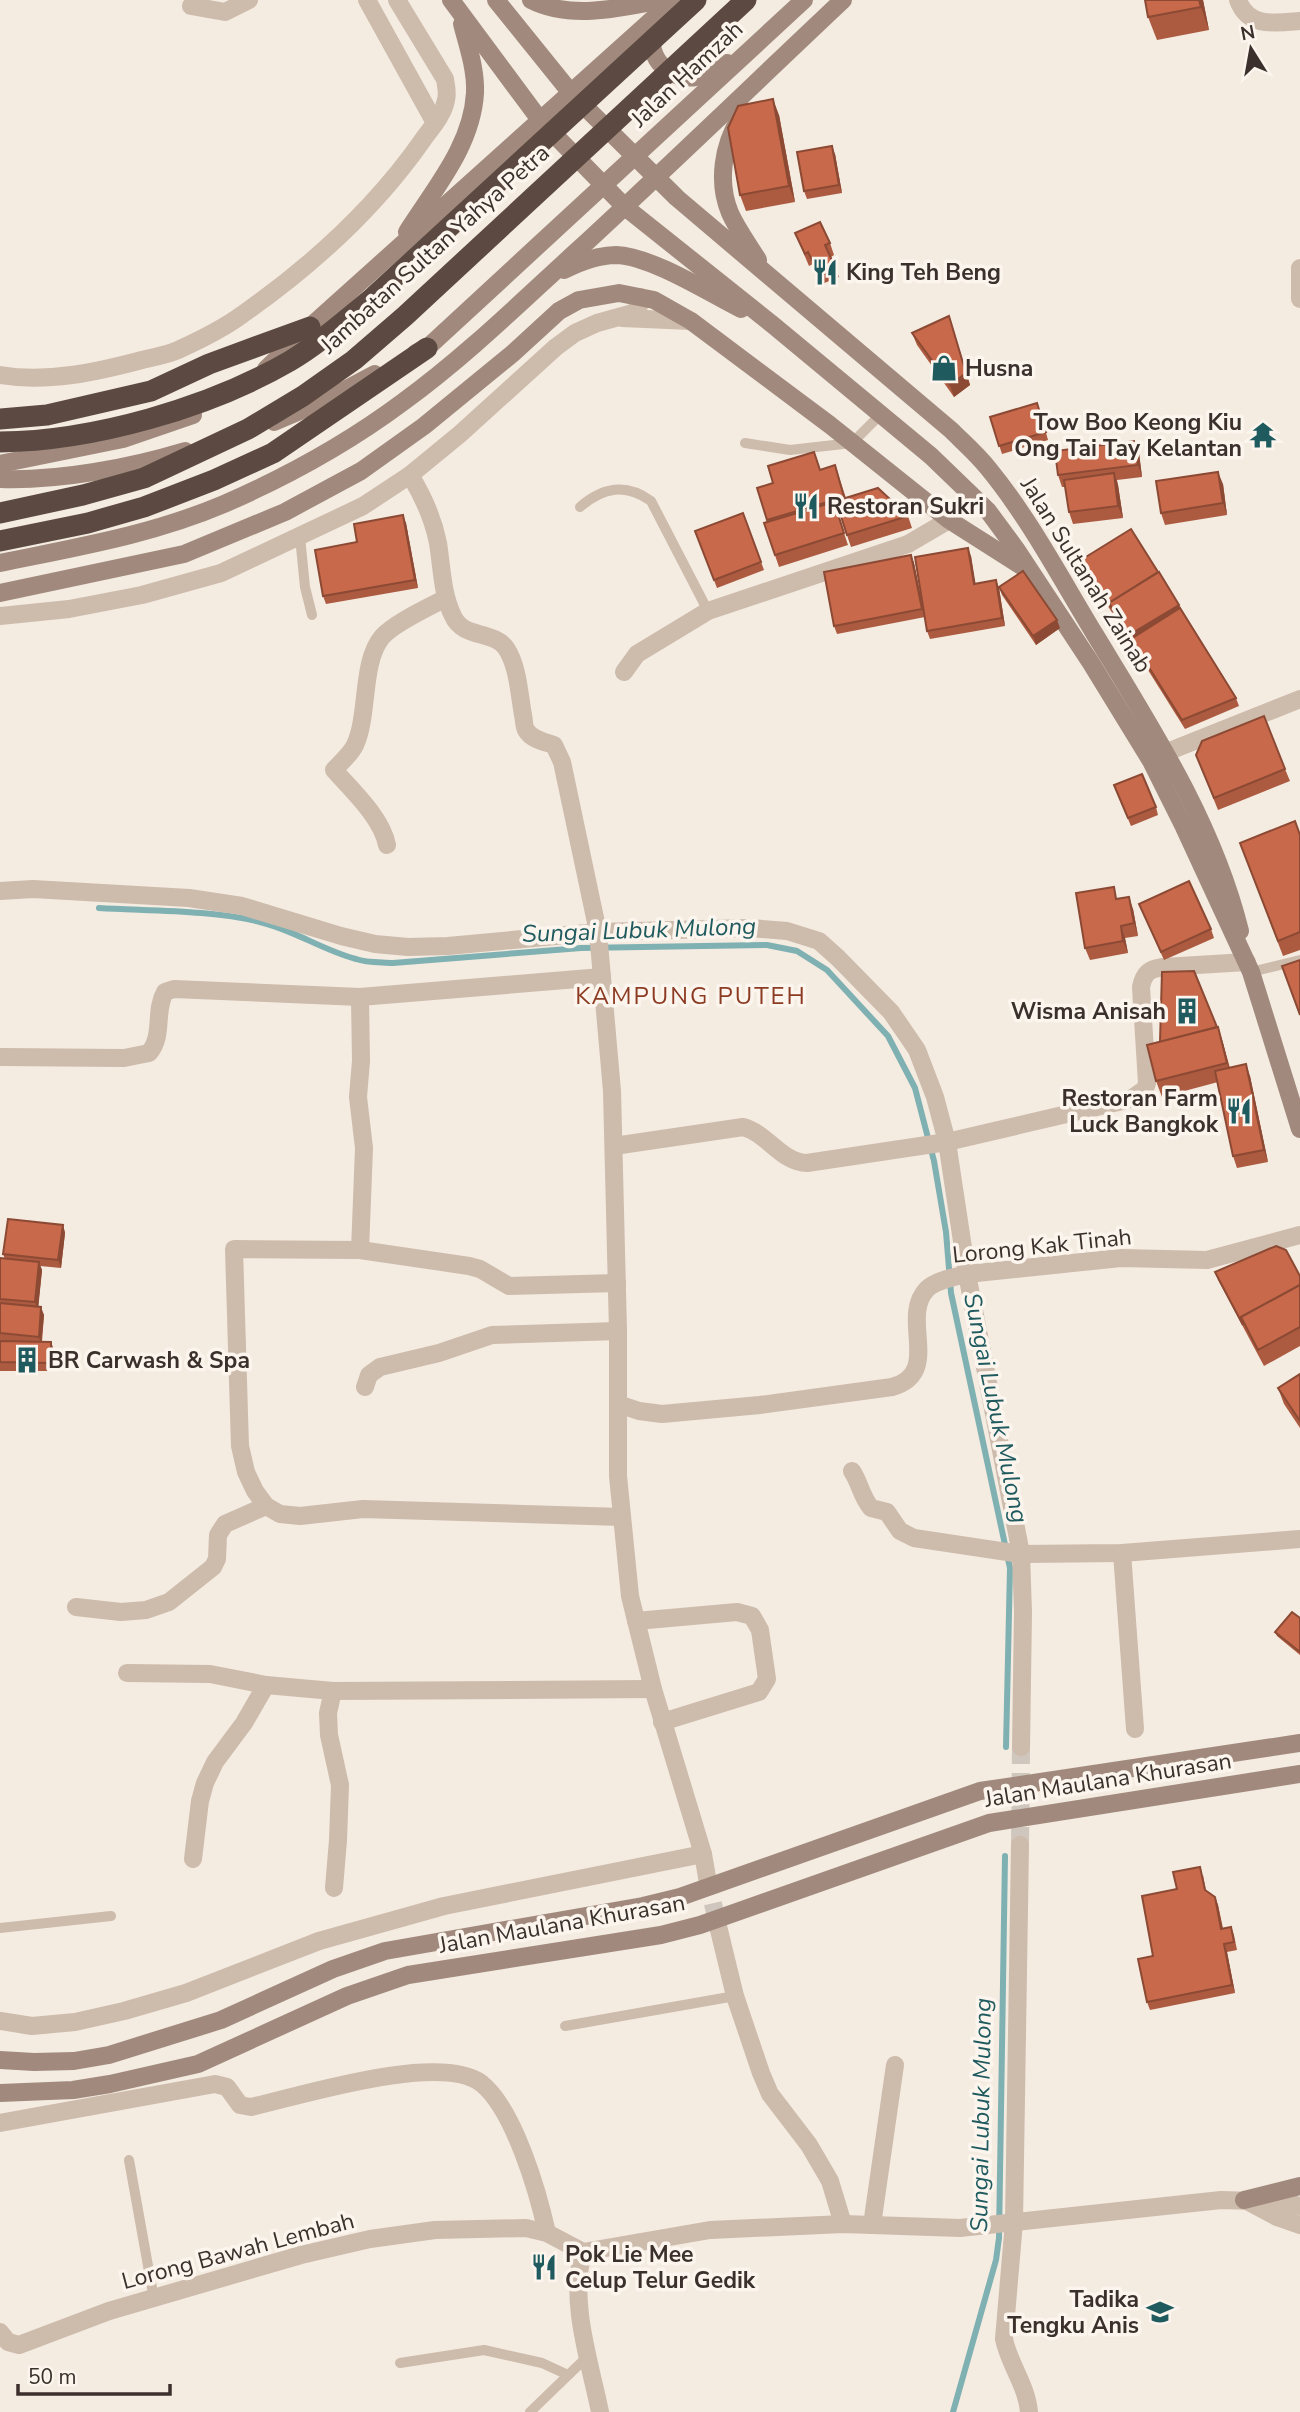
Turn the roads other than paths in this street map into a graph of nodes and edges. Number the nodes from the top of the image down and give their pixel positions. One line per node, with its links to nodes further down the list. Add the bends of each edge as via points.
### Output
1 (249, 0): 12 (street, via 225,12)
2 (367, 0): 20 (street)
3 (397, 0): 20 (street, via 445,79 446,101)
4 (496, 0): 18 (main road, Jalan Sultanah Zainab)
5 (531, 0): 6 (main road, via 568,10)
6 (661, 0)
7 (675, 0): 17 (main road, via 652,36 653,52 664,69 697,77); 18 (main road)
8 (696, 0): 39 (highway, Jambatan Sultan Yahya Petra, via 370,300 290,361 158,416 82,434)
9 (746, 0): 46 (highway, Jambatan Sultan Yahya Petra, via 405,316 303,396 248,429 144,478)
10 (804, 0): 17 (main road, Jalan Hamzah)
11 (843, 0): 16 (main road)
12 (191, 6)
13 (455, 7): 19 (main road, Jalan Sultanah Zainab); 25 (main road, via 472,61 472,116 464,142)
14 (1242, 7): 15 (street, via 1257,21)
15 (1300, 21)
16 (795, 45): 22 (main road); 27 (main road, via 736,123 724,159 724,195 730,213)
17 (746, 53): 21 (main road, Jalan Hamzah)
18 (571, 93): 19 (main road); 21 (main road, Jalan Sultanah Zainab)
19 (540, 120): 23 (main road, Jalan Sultanah Zainab); 25 (main road)
20 (435, 123): 36 (street, via 400,172 348,226 294,275 210,335 175,351 104,369 49,377)
21 (634, 156): 22 (main road, Jalan Sultanah Zainab); 23 (main road, Jalan Hamzah)
22 (655, 177): 24 (main road); 27 (main road, Jalan Sultanah Zainab)
23 (603, 185): 24 (main road, Jalan Sultanah Zainab); 35 (main road, Jalan Hamzah)
24 (625, 207): 28 (main road); 33 (main road, Jalan Sultanah Zainab)
25 (396, 250): 34 (main road)
26 (1300, 268): 30 (street)
27 (768, 276): 59 (main road, Jalan Sultanah Zainab, via 951,430 987,466 1018,507)
28 (546, 279): 33 (main road, via 591,258 615,255 636,259); 50 (main road, via 402,403 284,475 166,526 98,545)
29 (640, 297): 31 (street, via 633,313); 32 (main road); 52 (main road, via 599,295 559,311 424,426 361,471 285,512 184,554)
30 (1300, 299)
31 (622, 318): 32 (street); 43 (street, via 597,323 565,340)
32 (691, 321): 41 (main road)
33 (773, 325): 37 (main road, Jalan Sultanah Zainab)
34 (310, 327): 38 (highway, via 151,391 47,415); 42 (main road, via 256,379 200,412 123,439)
35 (427, 348): 44 (main road, Jalan Hamzah, via 257,430 126,467); 49 (highway, via 273,453 214,480 88,523)
36 (0, 375)
37 (881, 414): 41 (lane); 51 (main road, Jalan Sultanah Zainab, via 979,502)
38 (0, 419)
39 (0, 442)
40 (745, 443): 41 (lane, via 790,450)
41 (852, 443): 47 (main road)
42 (0, 464)
43 (410, 475): 48 (street, via 363,506); 53 (street, via 429,513)
44 (0, 479)
45 (580, 507): 54 (lane, via 591,498 624,489 651,501)
46 (0, 513)
47 (949, 520): 51 (main road); 54 (street, via 908,544)
48 (300, 537): 55 (lane); 56 (street, via 221,573 142,595)
49 (0, 541)
50 (0, 563)
51 (1032, 573): 64 (main road, Jalan Sultanah Zainab, via 1150,761)
52 (0, 593)
53 (446, 598): 60 (street, via 384,635 374,648 362,727 354,748 334,770 379,823); 62 (street, via 454,620 468,632 504,645 513,662 526,730 537,740 554,745 562,762)
54 (708, 611): 57 (street, via 637,654)
55 (312, 615)
56 (0, 616)
57 (624, 672)
58 (1300, 699): 59 (street)
59 (1167, 752): 64 (main road, Jalan Sultanah Zainab, via 1231,895)
60 (387, 845)
61 (0, 891): 62 (street, via 190,898 243,906 375,944 408,947)
62 (599, 936): 65 (street); 69 (street, via 750,929 788,931 819,941 891,1012 916,1050)
63 (1300, 960): 64 (lane)
64 (1249, 967): 68 (main road, Jalan Sultanah Zainab); 69 (street, via 1163,967 1150,969 1143,976 1147,1083 1138,1096)
65 (602, 978): 66 (street); 70 (street)
66 (360, 997): 67 (street, via 174,989 165,992 160,1001 156,1045 149,1053 124,1058); 72 (street, via 358,1097 364,1148)
67 (0, 1057)
68 (1300, 1129)
69 (947, 1142): 70 (street, via 801,1163 743,1127); 73 (street)
70 (614, 1146): 74 (street)
71 (1300, 1235): 73 (street, Lorong Kak Tinah, via 1207,1260 1121,1258)
72 (360, 1250): 74 (street, via 469,1266 509,1286); 79 (street, via 234,1249 240,1446 246,1472)
73 (967, 1274): 77 (street, Lorong Kak Tinah, via 928,1287 919,1300 919,1353 912,1377 904,1384 662,1414); 82 (street)
74 (617, 1283): 75 (street)
75 (618, 1331): 76 (street, via 492,1335 380,1367 369,1375); 77 (street)
76 (365, 1387)
77 (618, 1404): 80 (street)
78 (852, 1471): 82 (street, via 871,1508 887,1512 904,1534)
79 (266, 1506): 80 (street, via 280,1514 300,1516 363,1509); 84 (street, via 225,1524 218,1535 218,1559 213,1567 169,1602 121,1612)
80 (622, 1517): 85 (street)
81 (1300, 1539): 83 (street)
82 (1020, 1553): 83 (street); 93 (street)
83 (1122, 1553): 91 (street)
84 (76, 1606)
85 (636, 1621): 88 (street); 90 (street, via 737,1612 752,1616 760,1630 767,1679 759,1692)
86 (127, 1673): 87 (street, via 210,1674)
87 (266, 1685): 89 (street); 97 (street, via 205,1783)
88 (653, 1689): 89 (street); 90 (street)
89 (333, 1691): 99 (street, via 329,1735 340,1785)
90 (662, 1722): 96 (street)
91 (1135, 1729)
92 (1299, 1743): 106 (main road, Jalan Maulana Khurasan, via 981,1791 680,1897 384,1951 221,2020 109,2055 74,2061)
93 (1021, 1747)
94 (1300, 1774): 108 (main road, Jalan Maulana Khurasan, via 989,1823 700,1925 408,1975 346,1996 187,2067 73,2090)
95 (1020, 1844): 114 (street)
96 (702, 1854): 98 (street); 104 (street, via 444,1906 319,1941 186,1993 124,2011 32,2026)
97 (193, 1859)
98 (707, 1877)
99 (334, 1888)
100 (111, 1916): 102 (lane)
101 (718, 1926): 103 (street)
102 (0, 1928)
103 (735, 1996): 105 (lane); 115 (street, via 770,2094 830,2181)
104 (0, 2021)
105 (565, 2026)
106 (0, 2060)
107 (895, 2065): 117 (street)
108 (0, 2093)
109 (0, 2123): 118 (street, via 215,2084 227,2087 240,2105 251,2107 404,2073 460,2074 480,2083 500,2105 538,2194)
110 (129, 2160): 120 (lane)
111 (1300, 2186): 112 (main road)
112 (1244, 2200): 113 (street); 114 (street); 116 (street)
113 (1300, 2206)
114 (1011, 2223): 117 (street, via 940,2229); 127 (street, via 1004,2339)
115 (843, 2224): 117 (street); 119 (street, via 710,2230)
116 (1300, 2224)
117 (872, 2225)
118 (547, 2233): 119 (street, Lorong Bawah Lembah); 120 (street, Lorong Bawah Lembah, via 492,2227 370,2239)
119 (583, 2252): 122 (street, via 578,2269 579,2307)
120 (154, 2299): 121 (street, Lorong Bawah Lembah, via 19,2346)
121 (4, 2337)
122 (589, 2356): 124 (lane); 126 (street)
123 (400, 2363): 124 (lane, via 484,2350 542,2363)
124 (568, 2375): 125 (lane)
125 (530, 2412)
126 (600, 2412)
127 (1029, 2412)

